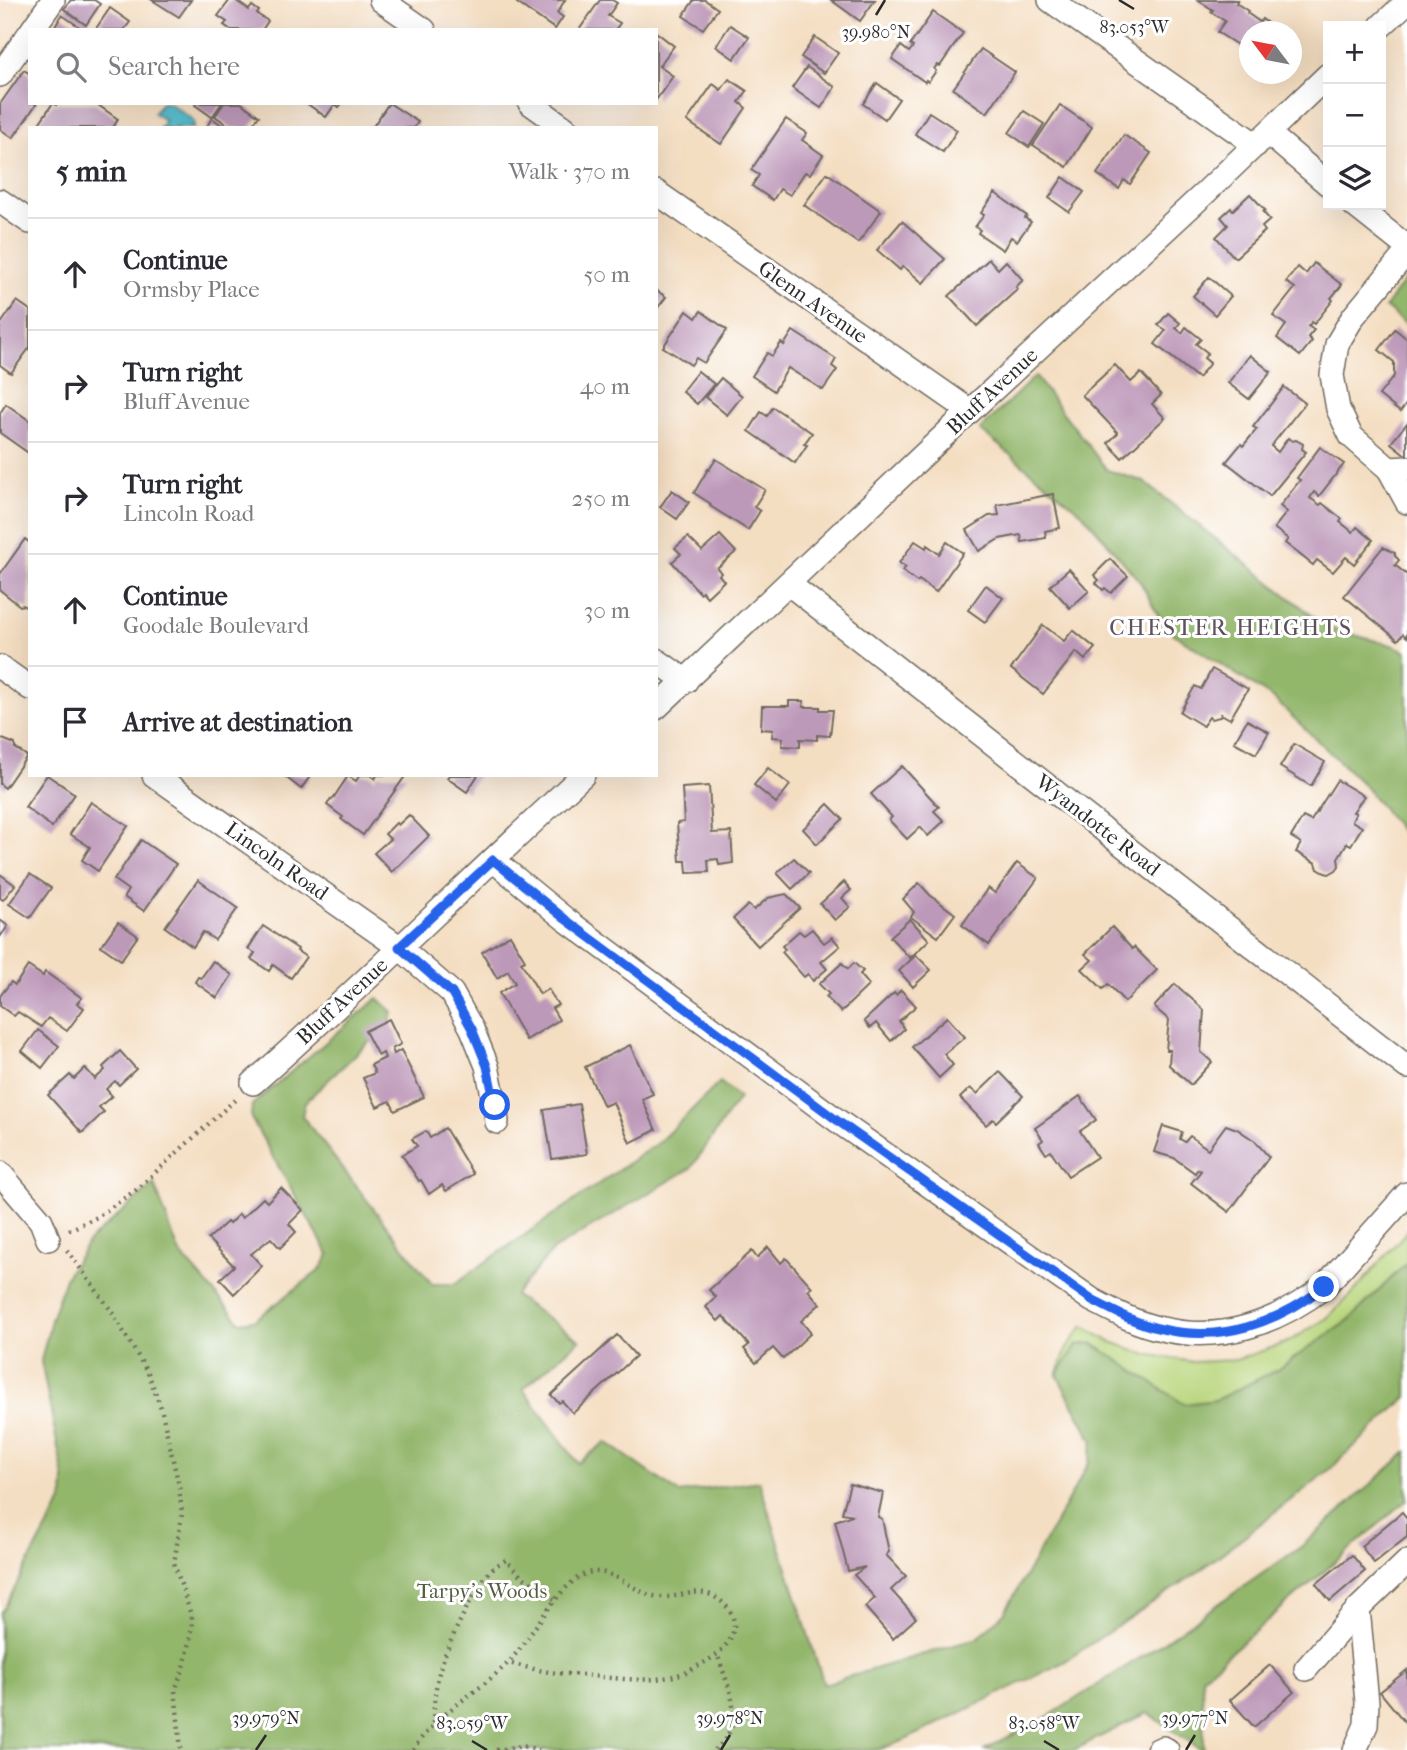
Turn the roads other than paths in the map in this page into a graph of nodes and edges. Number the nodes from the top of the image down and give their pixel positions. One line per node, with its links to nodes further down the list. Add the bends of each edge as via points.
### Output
1 (53, 0): 6 (street)
2 (381, 0): 7 (street)
3 (1050, 0): 13 (street)
4 (1407, 2): 5 (street)
5 (1386, 21)
6 (33, 28)
7 (421, 28)
8 (28, 35): 9 (street)
9 (0, 75)
10 (1323, 80): 13 (street, Bluff Avenue)
11 (533, 105): 12 (street)
12 (562, 126)
13 (1262, 139): 14 (street); 20 (street, Bluff Avenue)
14 (1323, 181)
15 (658, 193): 20 (street, Glenn Avenue)
16 (0, 201): 18 (street)
17 (1360, 210): 19 (street)
18 (28, 221)
19 (1407, 250): 21 (street, via 1353,317 1337,344 1332,375 1338,409 1352,436)
20 (970, 411): 23 (street, Bluff Avenue)
21 (1398, 468): 22 (street)
22 (1407, 502)
23 (789, 584): 26 (street, Bluff Avenue); 33 (street, Wyandotte Road)
24 (658, 661): 26 (street)
25 (0, 667): 27 (street)
26 (686, 681): 28 (street, Bluff Avenue)
27 (28, 687)
28 (658, 706)
29 (157, 777): 32 (street, Lincoln Road)
30 (581, 777): 31 (street, Bluff Avenue)
31 (493, 860): 32 (street, Bluff Avenue); 37 (street, via 565,919 876,1148 1092,1300 1124,1317 1180,1332 1223,1333 1262,1323 1324,1287)
32 (399, 947): 34 (street, Bluff Avenue); 35 (street, Lincoln Road, via 452,993 472,1029 487,1066)
33 (1407, 1067)
34 (253, 1083)
35 (496, 1122)
36 (0, 1172): 38 (street)
37 (1407, 1194)
38 (52, 1237)
39 (1407, 1563): 40 (street)
40 (1358, 1608): 41 (street); 44 (street, via 1367,1702 1366,1725)
41 (1306, 1669)
42 (1158, 1750): 43 (street)
43 (1167, 1750)
44 (1355, 1750)

